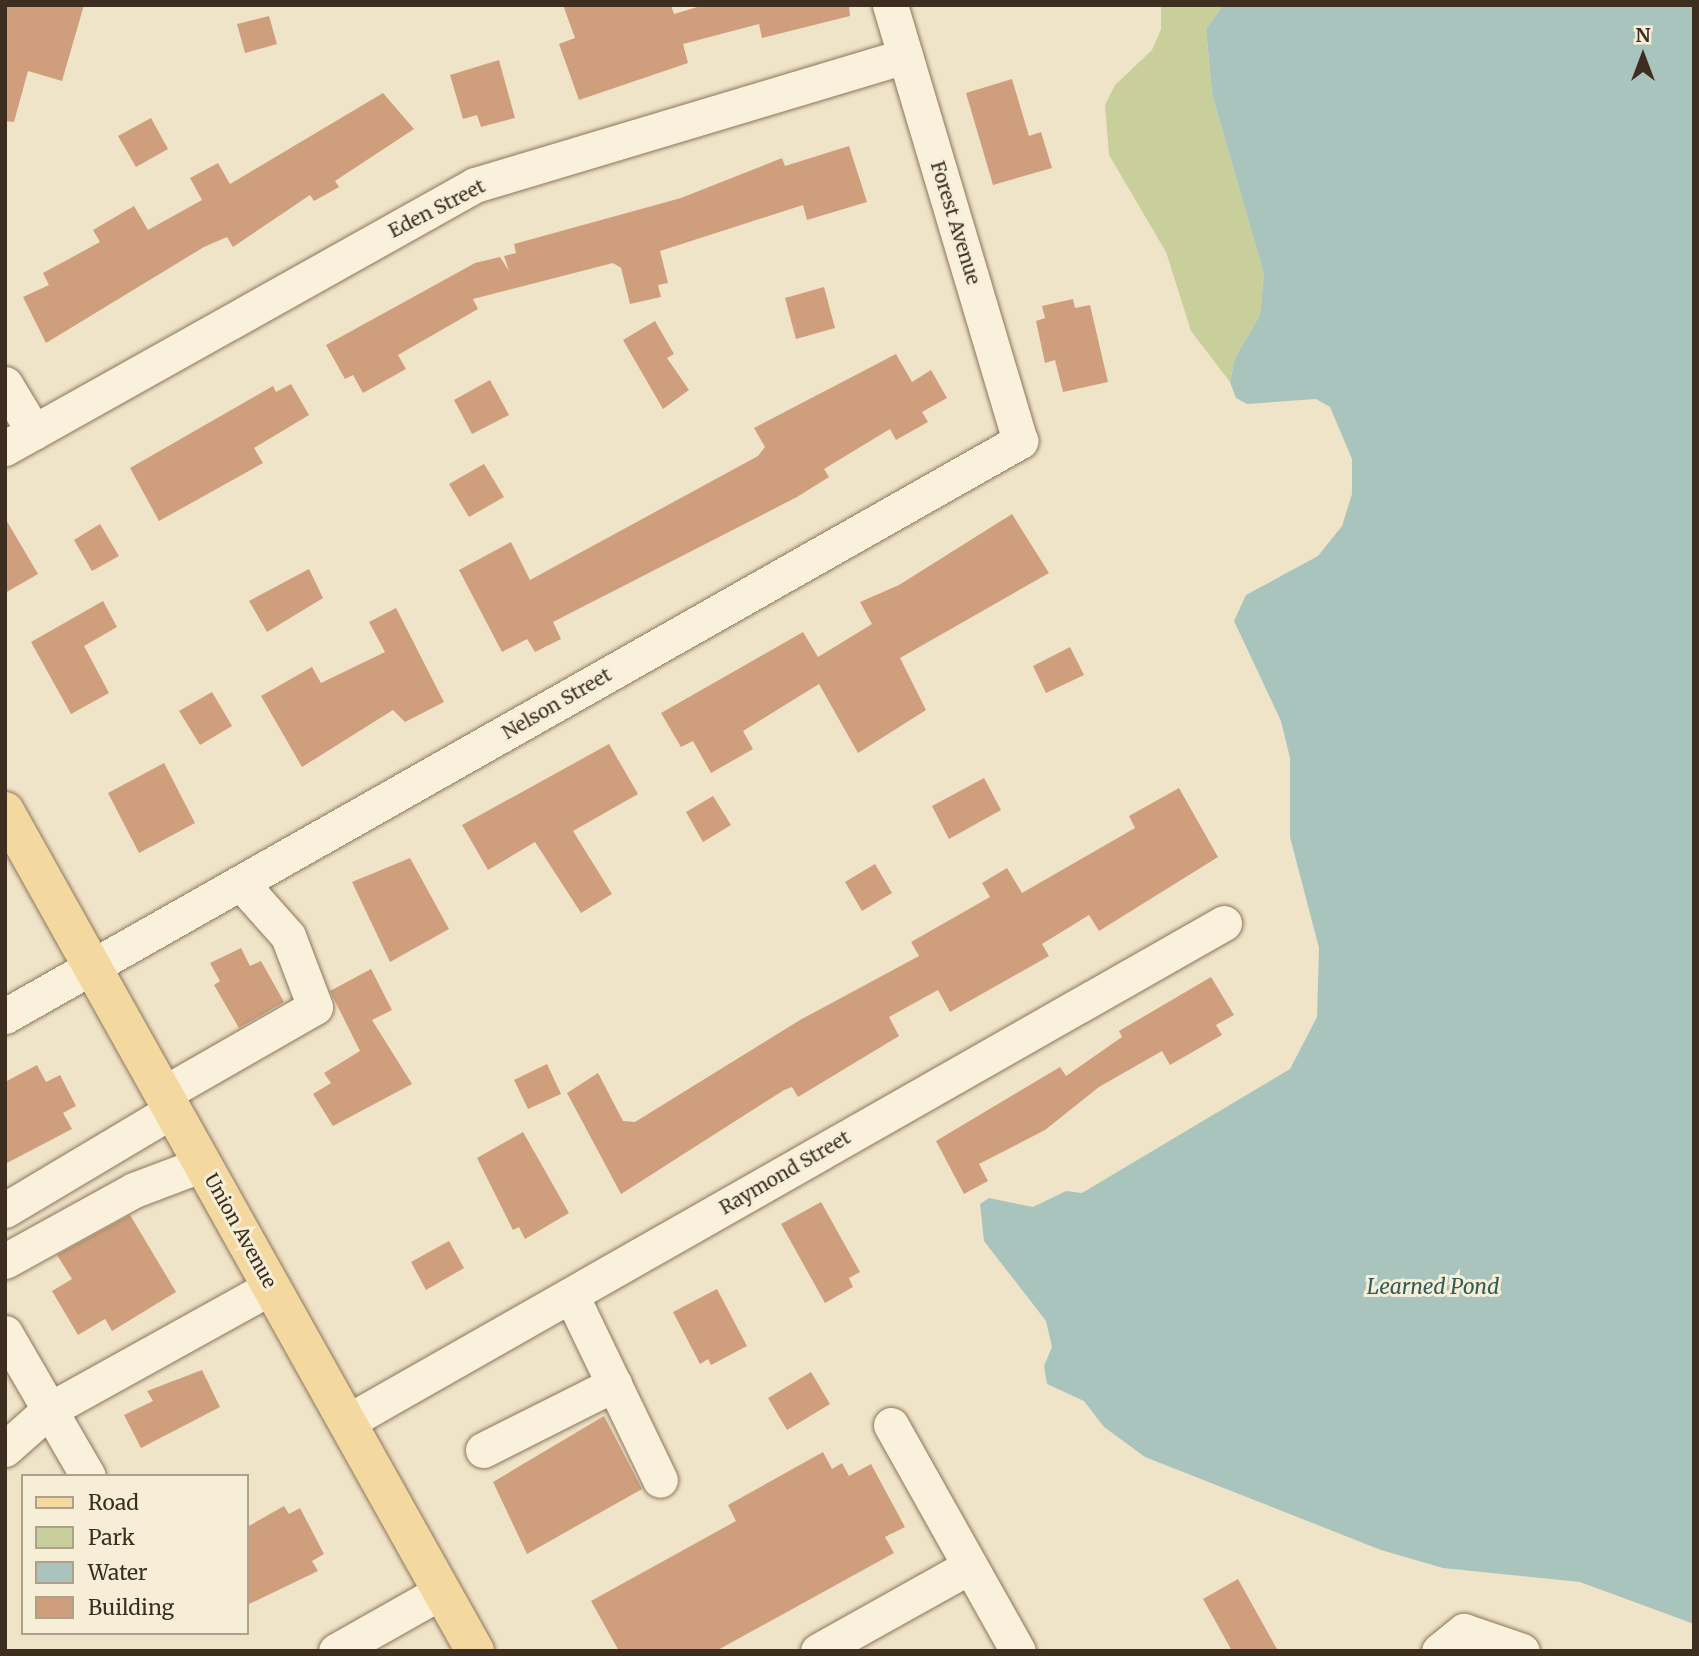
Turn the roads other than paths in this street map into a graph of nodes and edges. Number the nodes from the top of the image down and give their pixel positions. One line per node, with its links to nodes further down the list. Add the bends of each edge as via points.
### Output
1 (890, 5): 2 (street, Forest Avenue)
2 (905, 56): 4 (street, Eden Street, via 475,185); 5 (street, Forest Avenue)
3 (5, 384): 4 (street)
4 (20, 440)
5 (1020, 441): 7 (street, Nelson Street)
6 (5, 811): 9 (main road, Union Avenue)
7 (241, 883): 9 (street, Nelson Street); 11 (street, via 288,936 315,1007)
8 (1224, 923): 16 (street, Raymond Street)
9 (93, 967): 10 (street, Nelson Street); 11 (main road, Union Avenue)
10 (5, 1016)
11 (168, 1102): 12 (main road, Union Avenue); 13 (street)
12 (203, 1164): 14 (street, via 134,1190); 15 (main road, Union Avenue)
13 (5, 1210)
14 (5, 1261)
15 (271, 1287): 19 (street); 20 (main road, Union Avenue)
16 (570, 1295): 18 (street); 20 (street, Raymond Street)
17 (5, 1333): 19 (street)
18 (614, 1384): 23 (street); 25 (street)
19 (50, 1410): 22 (street); 24 (street)
20 (347, 1422): 27 (main road, Union Avenue)
21 (891, 1425): 26 (street)
22 (5, 1449)
23 (483, 1450)
24 (87, 1474)
25 (660, 1480)
26 (970, 1566): 30 (street); 31 (street)
27 (442, 1591): 28 (street); 29 (main road, Union Avenue)
28 (336, 1651)
29 (475, 1651)
30 (818, 1651)
31 (1018, 1651)
32 (1439, 1651): 33 (street, via 1464,1630)
33 (1522, 1651)

